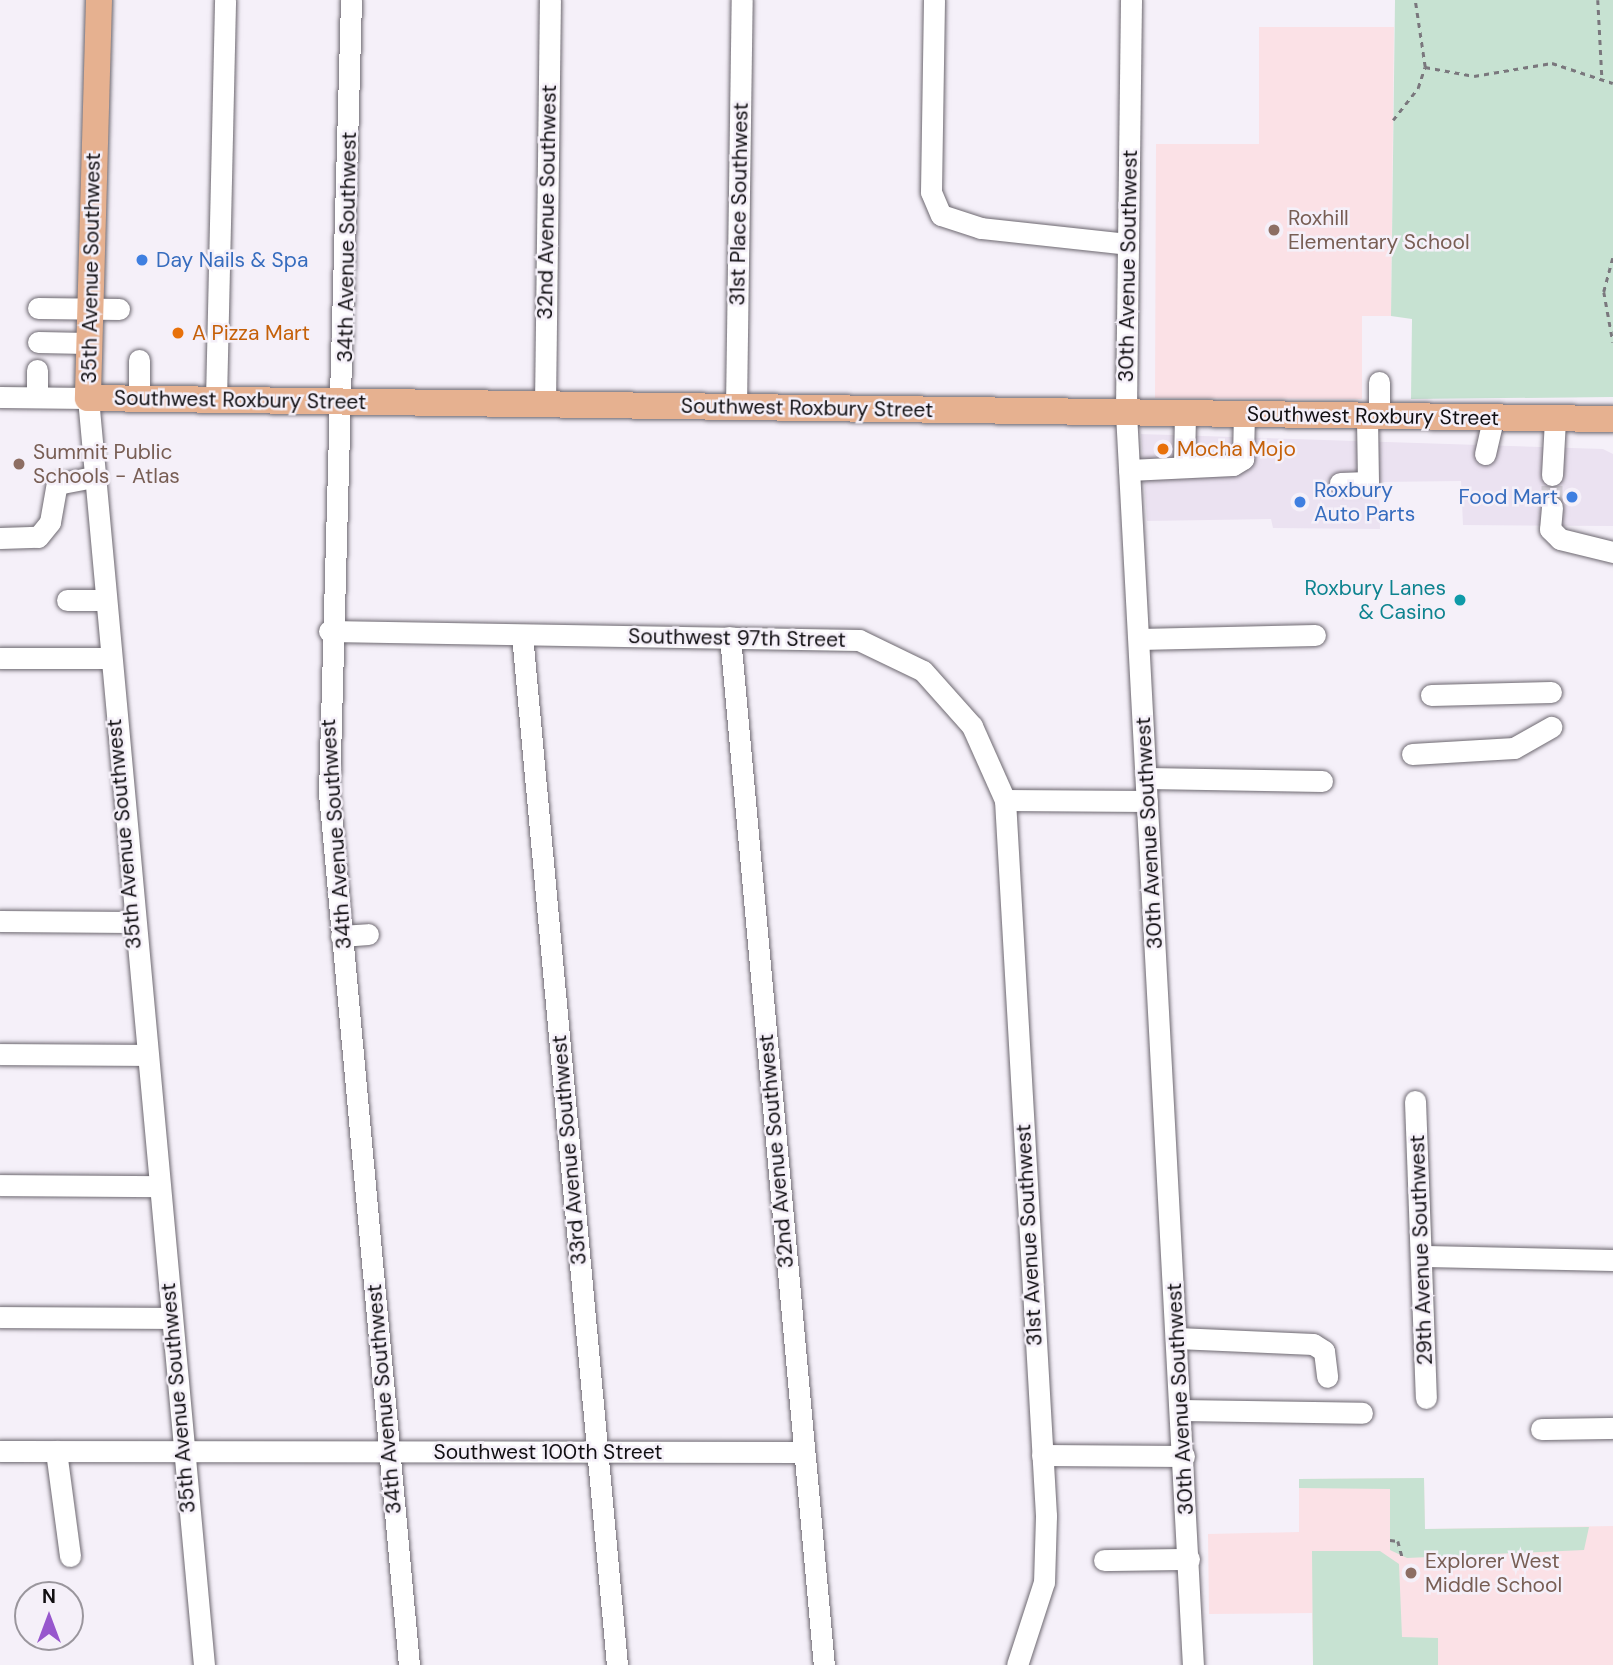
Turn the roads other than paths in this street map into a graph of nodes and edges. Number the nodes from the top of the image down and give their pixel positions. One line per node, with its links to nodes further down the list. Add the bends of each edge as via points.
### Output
1 (99, 0): 10 (main road, 35th Avenue Southwest)
2 (225, 0): 21 (street)
3 (351, 0): 22 (street, 34th Avenue Southwest)
4 (550, 0): 23 (street, 32nd Avenue Southwest)
5 (742, 0): 24 (street, 31st Place Southwest)
6 (934, 0): 8 (street, via 931,192 941,215 981,228)
7 (1131, 0): 8 (street, 30th Avenue Southwest)
8 (1128, 244): 26 (street, 30th Avenue Southwest)
9 (38, 308): 10 (street)
10 (89, 309): 11 (street); 13 (main road, 35th Avenue Southwest)
11 (119, 309)
12 (38, 342): 13 (street)
13 (87, 343): 19 (main road, 35th Avenue Southwest)
14 (139, 360): 20 (street)
15 (37, 370): 18 (street)
16 (1379, 382): 28 (street)
17 (0, 397): 18 (street, Southwest Roxbury Street)
18 (37, 397): 19 (street, Southwest Roxbury Street)
19 (88, 398): 20 (main road, Southwest Roxbury Street); 36 (street, 35th Avenue Southwest)
20 (139, 399): 21 (main road, Southwest Roxbury Street)
21 (216, 400): 22 (main road, Southwest Roxbury Street)
22 (344, 401): 23 (main road, Southwest Roxbury Street); 43 (street, 34th Avenue Southwest)
23 (545, 405): 24 (main road, Southwest Roxbury Street)
24 (736, 407): 26 (main road, Southwest Roxbury Street)
25 (1185, 412): 26 (main road, Southwest Roxbury Street); 27 (main road, Southwest Roxbury Street); 33 (street)
26 (1126, 413): 34 (street, 30th Avenue Southwest)
27 (1244, 413): 28 (main road, Southwest Roxbury Street); 33 (street, via 1243,459)
28 (1373, 417): 29 (main road, Southwest Roxbury Street); 37 (street, via 1368,482)
29 (1493, 418): 30 (main road, Southwest Roxbury Street); 32 (street)
30 (1555, 419): 31 (main road, Southwest Roxbury Street); 35 (street)
31 (1613, 419)
32 (1485, 454)
33 (1184, 466): 34 (street)
34 (1129, 470): 47 (street, 30th Avenue Southwest)
35 (1552, 475)
36 (93, 477): 39 (street, via 57,484 50,522 38,537); 42 (street, 35th Avenue Southwest)
37 (1340, 483)
38 (1552, 507): 40 (street, via 1550,529 1560,539)
39 (0, 538)
40 (1613, 552)
41 (67, 600): 42 (street)
42 (103, 600): 49 (street, 35th Avenue Southwest)
43 (330, 631): 44 (street, Southwest 97th Street); 61 (street, 34th Avenue Southwest, via 329,793)
44 (522, 635): 46 (street, Southwest 97th Street); 82 (street, 33rd Avenue Southwest)
45 (1315, 635): 47 (street)
46 (730, 637): 56 (street, Southwest 97th Street, via 859,640 894,653 953,699 993,762); 83 (street, 32nd Avenue Southwest)
47 (1139, 639): 54 (street, 30th Avenue Southwest)
48 (0, 658): 49 (street)
49 (107, 658): 59 (street, 35th Avenue Southwest)
50 (1551, 692): 51 (street)
51 (1431, 695)
52 (1551, 726): 53 (street, via 1514,748)
53 (1412, 754)
54 (1147, 778): 55 (street); 57 (street, 30th Avenue Southwest)
55 (1322, 781)
56 (1005, 800): 57 (street); 84 (street, 31st Avenue Southwest)
57 (1147, 801): 71 (street, 30th Avenue Southwest)
58 (0, 921): 59 (street)
59 (132, 922): 63 (street, 35th Avenue Southwest)
60 (368, 934): 61 (street)
61 (341, 936): 81 (street, 34th Avenue Southwest)
62 (0, 1054): 63 (street)
63 (145, 1055): 66 (street, 35th Avenue Southwest)
64 (1415, 1101): 67 (street, 29th Avenue Southwest)
65 (0, 1185): 66 (street)
66 (157, 1186): 70 (street, 35th Avenue Southwest)
67 (1424, 1256): 68 (street); 73 (street, 29th Avenue Southwest)
68 (1613, 1260)
69 (0, 1317): 70 (street)
70 (171, 1318): 80 (street, 35th Avenue Southwest)
71 (1177, 1338): 72 (street, via 1313,1344 1324,1351); 74 (street, 30th Avenue Southwest)
72 (1327, 1377)
73 (1426, 1398)
74 (1181, 1410): 75 (street); 85 (street, 30th Avenue Southwest)
75 (1362, 1413)
76 (1613, 1428): 77 (street)
77 (1541, 1429)
78 (0, 1451): 79 (street, Southwest 100th Street)
79 (55, 1451): 80 (street, Southwest 100th Street); 86 (street)
80 (183, 1452): 81 (street, Southwest 100th Street); 89 (street, 35th Avenue Southwest)
81 (389, 1452): 82 (street, Southwest 100th Street); 90 (street, 34th Avenue Southwest)
82 (596, 1452): 83 (street, Southwest 100th Street); 91 (street, 33rd Avenue Southwest)
83 (803, 1452): 92 (street, 32nd Avenue Southwest)
84 (1042, 1455): 85 (street); 93 (street, 31st Avenue Southwest, via 1044,1582)
85 (1184, 1456): 87 (street, 30th Avenue Southwest)
86 (70, 1556)
87 (1189, 1559): 88 (street); 94 (street, 30th Avenue Southwest)
88 (1104, 1560)
89 (204, 1665)
90 (409, 1665)
91 (617, 1665)
92 (824, 1665)
93 (1017, 1665)
94 (1194, 1665)

